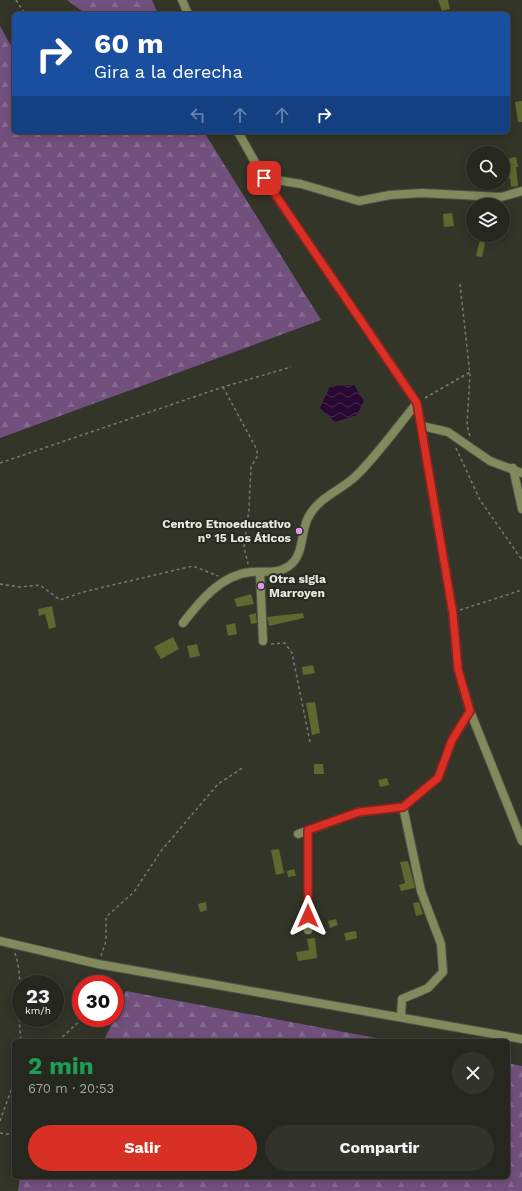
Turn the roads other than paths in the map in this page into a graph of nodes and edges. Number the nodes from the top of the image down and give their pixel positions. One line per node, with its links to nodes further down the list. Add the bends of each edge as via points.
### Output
1 (182, 0): 2 (street)
2 (187, 12)
3 (239, 134): 4 (street)
4 (264, 178): 5 (street, via 301,184 359,201 390,195 422,193 501,197); 6 (street)
5 (522, 191)
6 (417, 403): 7 (street); 11 (street, via 356,476 328,494 308,516 297,558 289,566 272,572)
7 (422, 426): 8 (street, via 448,432 490,461); 14 (street, via 453,614 458,669)
8 (512, 468): 9 (street); 10 (street)
9 (522, 473)
10 (522, 509)
11 (260, 572): 12 (street, via 250,572 227,580 203,597); 13 (street)
12 (183, 623)
13 (262, 641)
14 (470, 711): 15 (street, via 452,740 438,778); 18 (street)
15 (403, 807): 16 (street, via 359,812); 21 (street, via 421,891 441,944 443,972 428,988 402,999)
16 (308, 830): 17 (street); 19 (street)
17 (298, 834)
18 (522, 841)
19 (308, 930)
20 (0, 941): 21 (street, via 98,964)
21 (401, 1017): 22 (street)
22 (522, 1039)

